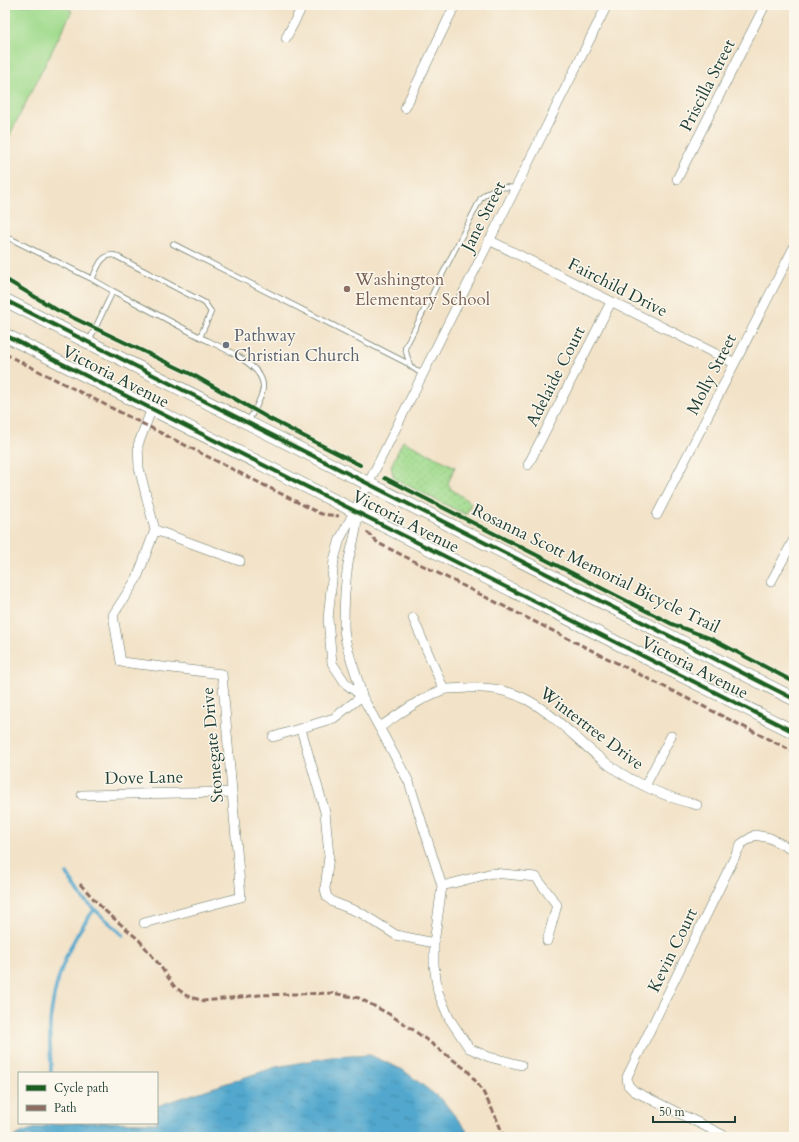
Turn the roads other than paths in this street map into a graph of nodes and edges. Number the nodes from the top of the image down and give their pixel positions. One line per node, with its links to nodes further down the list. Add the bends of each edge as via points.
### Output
1 (303, 5): 5 (street)
2 (455, 5): 6 (street)
3 (606, 5): 8 (street, Jane Street)
4 (765, 5): 7 (street, Priscilla Street)
5 (286, 38)
6 (405, 108)
7 (678, 179)
8 (514, 188): 10 (street, Jane Street); 21 (lane, via 494,188 481,198 405,348)
9 (5, 236): 13 (lane)
10 (488, 240): 16 (street, Fairchild Drive); 22 (street, Jane Street)
11 (173, 244): 21 (lane)
12 (794, 247): 20 (street, Molly Street)
13 (92, 280): 14 (lane); 18 (lane, via 102,259 114,255 205,302 211,312)
14 (113, 291): 18 (lane); 19 (lane)
15 (5, 300): 19 (main road, Victoria Avenue)
16 (611, 302): 20 (street, Fairchild Drive); 25 (street, Adelaide Court)
17 (5, 335): 23 (main road, Victoria Avenue)
18 (200, 337): 24 (lane, via 252,365 259,372 263,380 263,390)
19 (89, 342): 24 (main road, Victoria Avenue)
20 (734, 363): 28 (street, Molly Street)
21 (409, 364): 22 (lane)
22 (422, 374): 26 (street, Jane Street)
23 (152, 408): 27 (main road, Victoria Avenue); 29 (street, via 138,445 139,468)
24 (247, 423): 26 (main road, Victoria Avenue)
25 (528, 465)
26 (367, 484): 27 (street, Jane Street); 36 (main road, Victoria Avenue)
27 (355, 510): 35 (street, via 357,526 348,564 344,626 345,642); 35 (street, Jane Street, via 340,539 334,560 328,619 332,663 346,684); 39 (main road, Victoria Avenue)
28 (657, 515)
29 (155, 530): 31 (street); 43 (street, Stonegate Drive, via 137,578 113,615 121,662 222,674)
30 (794, 539): 32 (street)
31 (240, 561)
32 (771, 582)
33 (412, 618): 34 (street)
34 (444, 690): 37 (street, Wintertree Drive, via 413,705); 42 (street, Wintertree Drive, via 483,687 508,691 531,701 556,718 610,766)
35 (362, 696): 37 (street); 38 (street, via 334,718)
36 (794, 699)
37 (380, 727): 47 (street, via 409,782)
38 (301, 729): 41 (street); 50 (street, via 327,827 329,856 325,889 328,897 333,902 361,912 396,935)
39 (794, 732)
40 (671, 736): 42 (street)
41 (273, 737)
42 (645, 786): 45 (street, Wintertree Drive, via 669,798)
43 (231, 792): 44 (street, Dove Lane); 48 (street, Stonegate Drive, via 241,897)
44 (82, 795)
45 (697, 805)
46 (794, 851): 52 (street, Kevin Court, via 770,838 755,835 741,844 627,1077 628,1085 634,1091)
47 (442, 886): 49 (street, via 492,873 536,877 557,905); 50 (street)
48 (144, 922)
49 (547, 941)
50 (434, 943): 51 (street, via 438,992 449,1018 469,1048 490,1057)
51 (522, 1065)
52 (728, 1137)

